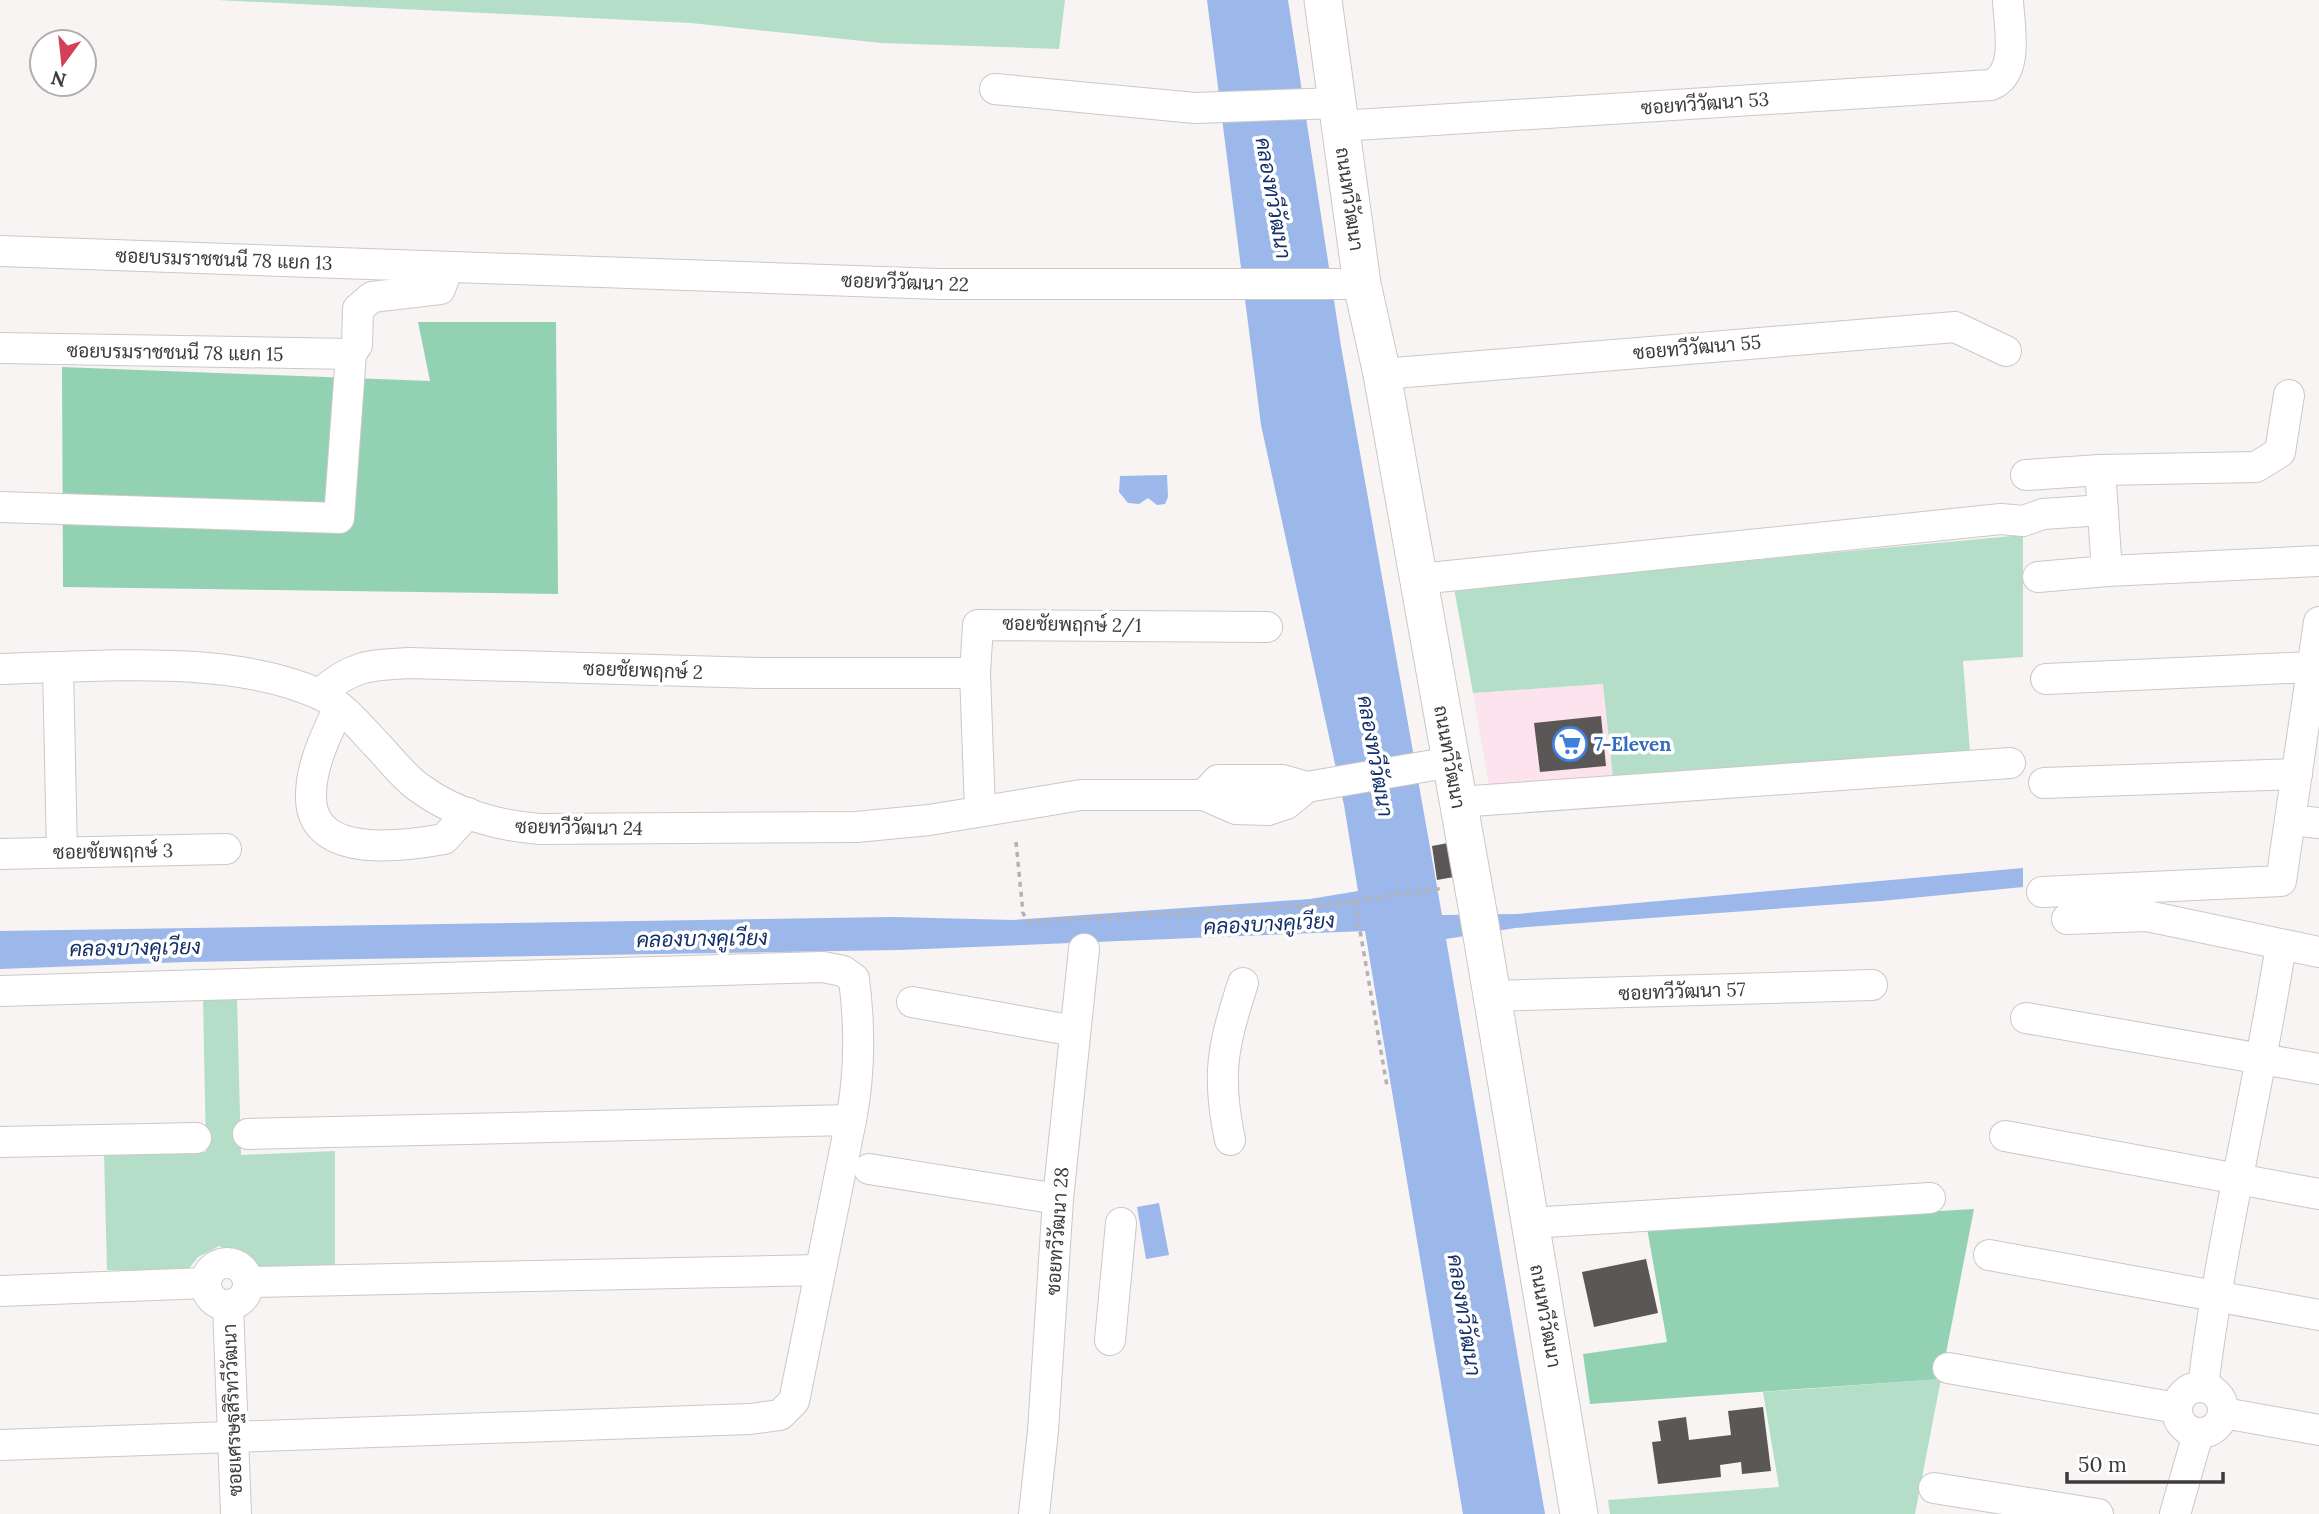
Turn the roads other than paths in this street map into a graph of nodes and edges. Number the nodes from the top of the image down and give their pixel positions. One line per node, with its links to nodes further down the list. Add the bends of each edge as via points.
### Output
1 (1323, 0): 4 (main road, ถนนทวีวัฒนา)
2 (2009, 7): 4 (street, ซอยทวีวัฒนา 53, via 2009,66 2003,78 1991,85)
3 (995, 89): 4 (street, ซอยทวีวัฒนา 53, via 1195,108)
4 (1328, 111): 7 (main road, ถนนทวีวัฒนา)
5 (0, 251): 6 (street, ซอยบรมราชชนนี 78 แยก 13)
6 (448, 267): 7 (street, ซอยทวีวัฒนา 22, via 939,284); 10 (street, via 440,289 364,301 358,309 357,345)
7 (1346, 285): 11 (main road, ถนนทวีวัฒนา)
8 (0, 348): 10 (street, ซอยบรมราชชนนี 78 แยก 15)
9 (2006, 351): 11 (street, ซอยทวีวัฒนา 55, via 1955,327)
10 (351, 354): 15 (street, via 339,518)
11 (1382, 374): 20 (main road, ถนนทวีวัฒนา)
12 (2289, 395): 13 (street, via 2280,453 2256,467)
13 (2100, 470): 14 (street); 16 (street)
14 (2026, 475)
15 (0, 507)
16 (2103, 510): 18 (street); 20 (street, via 2043,514 2022,509 2001,519)
17 (2319, 561): 18 (street)
18 (2106, 571): 19 (street)
19 (2038, 577)
20 (1419, 579): 30 (main road, ถนนทวีวัฒนา)
21 (2319, 622): 23 (street)
22 (1268, 627): 26 (street, ซอยชัยพฤกษ์ 2/1, via 986,623 978,625)
23 (2312, 667): 27 (street); 29 (street)
24 (58, 668): 25 (street); 28 (street, via 167,666 237,673); 39 (street)
25 (0, 669)
26 (975, 673): 28 (street, ซอยชัยพฤกษ์ 2, via 758,673 409,663 350,671); 35 (street, ซอยชัยพฤกษ์ 2/1)
27 (2046, 679)
28 (329, 701): 36 (street, ซอยทวีวัฒนา 24, via 420,789); 36 (street, via 310,802 320,823 336,839 361,845 444,839)
29 (2312, 714): 32 (street)
30 (1451, 762): 34 (main road, ถนนทวีวัฒนา); 35 (street, ซอยทวีวัฒนา 24, via 1318,785 1218,780 1204,795 1081,795)
31 (2010, 763): 34 (street)
32 (2297, 774): 33 (street); 37 (street)
33 (2044, 783)
34 (1458, 802): 49 (main road, ถนนทวีวัฒนา)
35 (980, 810): 36 (street, ซอยทวีวัฒนา 24, via 856,827 554,829 509,826)
36 (468, 813)
37 (2304, 822): 41 (street, via 2281,881)
38 (226, 849): 39 (street, ซอยชัยพฤกษ์ 3)
39 (62, 852): 40 (street, ซอยชัยพฤกษ์ 3)
40 (0, 854)
41 (2042, 892)
42 (2067, 919): 43 (street, via 2147,916)
43 (2281, 945): 45 (street); 53 (street)
44 (1084, 949): 52 (street, ซอยทวีวัฒนา 28)
45 (2319, 952)
46 (1243, 983): 59 (street, via 1223,1060 1221,1098)
47 (1872, 985): 49 (street, ซอยทวีวัฒนา 57)
48 (0, 991): 55 (street, via 823,967 854,979 859,1016)
49 (1492, 996): 67 (main road, ถนนทวีวัฒนา)
50 (912, 1002): 52 (street)
51 (2026, 1018): 53 (street)
52 (1075, 1031): 65 (street, ซอยทวีวัฒนา 28)
53 (2264, 1058): 54 (street); 62 (street)
54 (2319, 1069)
55 (851, 1120): 56 (street); 69 (street)
56 (248, 1134)
57 (2005, 1136): 62 (street)
58 (196, 1138): 60 (street)
59 (1230, 1140)
60 (0, 1142)
61 (869, 1169): 65 (street)
62 (2238, 1179): 63 (street); 73 (street)
63 (2319, 1194)
64 (1930, 1198): 67 (street)
65 (1058, 1199): 87 (street, ซอยทวีวัฒนา 28)
66 (1121, 1223): 76 (street)
67 (1530, 1223): 88 (main road, ถนนทวีวัฒนา)
68 (1989, 1255): 73 (street)
69 (820, 1270): 70 (street); 83 (street, via 793,1401 780,1415)
70 (249, 1282): 71 (street, via 243,1269 230,1263 211,1270); 74 (street, ซอยเศรษฐสิริทวีวัฒนา, via 241,1301)
71 (206, 1283): 72 (street); 74 (street, ซอยเศรษฐสิริทวีวัฒนา, via 215,1302)
72 (0, 1291)
73 (2214, 1296): 75 (street); 78 (street)
74 (228, 1306): 83 (street, ซอยเศรษฐสิริทวีวัฒนา)
75 (2319, 1315)
76 (1110, 1340)
77 (1948, 1368): 79 (street)
78 (2203, 1387): 79 (street, via 2181,1396); 80 (street, via 2214,1391)
79 (2177, 1408): 82 (street, via 2187,1430)
80 (2224, 1413): 81 (street); 82 (street, via 2220,1424)
81 (2319, 1430)
82 (2198, 1434): 90 (street)
83 (233, 1437): 84 (street); 86 (street, ซอยเศรษฐสิริทวีวัฒนา)
84 (0, 1445)
85 (1934, 1488): 89 (street)
86 (236, 1514)
87 (1034, 1514)
88 (1579, 1514)
89 (2098, 1514)
90 (2175, 1514)

